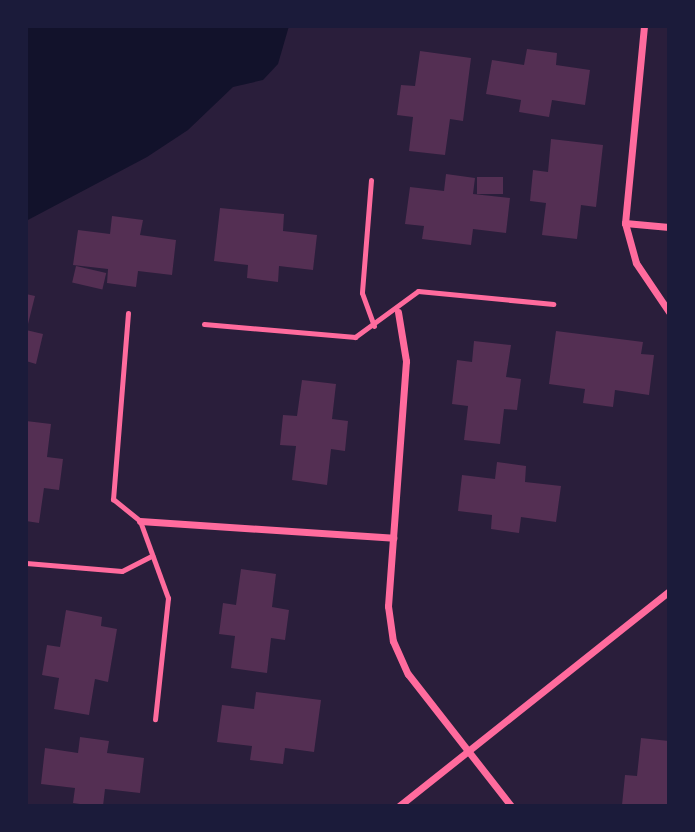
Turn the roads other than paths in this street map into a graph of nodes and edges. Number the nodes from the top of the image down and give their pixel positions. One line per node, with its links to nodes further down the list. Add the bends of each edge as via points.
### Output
1 (643, 26): 3 (street)
2 (371, 180): 10 (lane, via 362,293)
3 (625, 223): 4 (street); 7 (street, via 635,263)
4 (669, 227)
5 (553, 304): 6 (lane, via 418,291)
6 (398, 312): 10 (lane); 12 (street, via 406,360)
7 (669, 312)
8 (128, 313): 11 (lane, via 113,499)
9 (204, 324): 10 (lane, via 355,337)
10 (374, 326)
11 (139, 522): 12 (street); 13 (lane)
12 (393, 538): 17 (street, via 388,606 396,650)
13 (152, 556): 14 (lane, via 122,571); 16 (lane, via 168,598)
14 (26, 564)
15 (669, 591): 17 (street)
16 (155, 719)
17 (467, 752): 18 (street); 19 (street)
18 (400, 806)
19 (511, 806)

